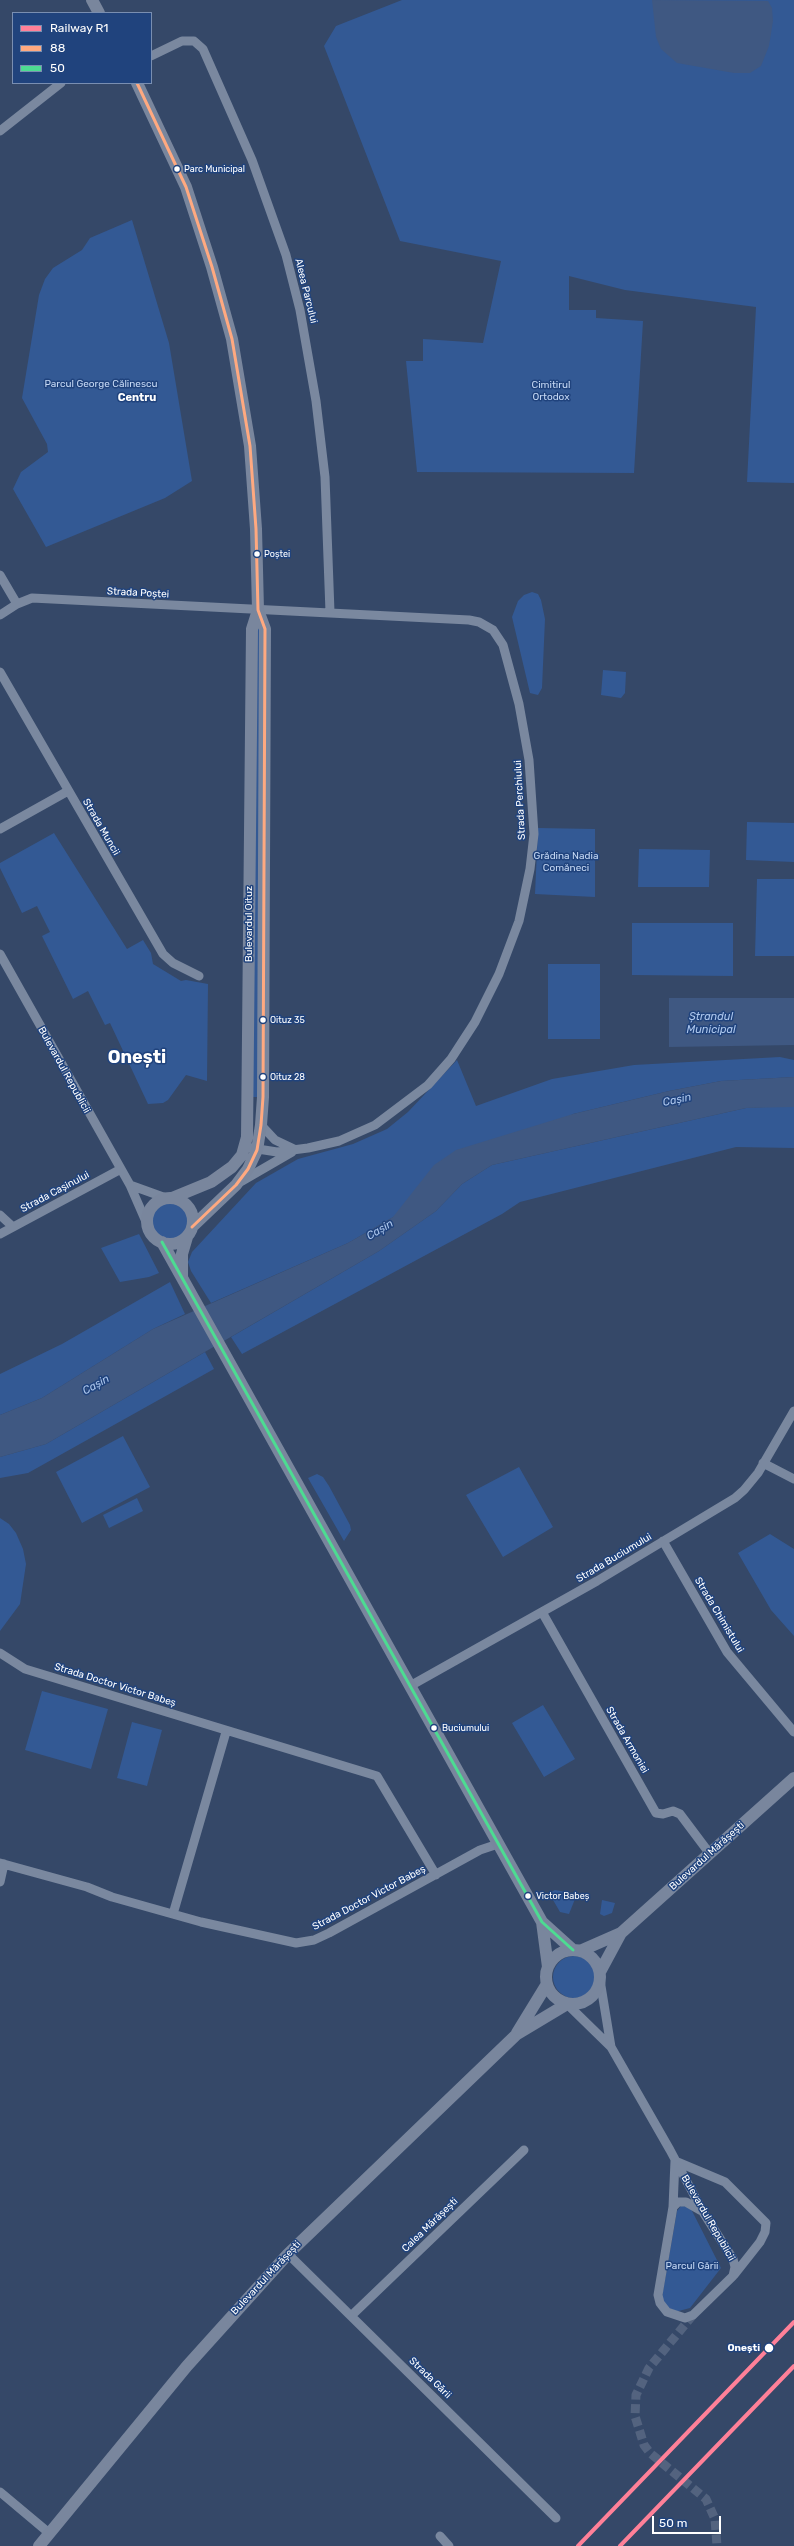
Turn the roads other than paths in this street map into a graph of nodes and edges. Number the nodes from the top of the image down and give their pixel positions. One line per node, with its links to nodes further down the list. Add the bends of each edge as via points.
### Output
1 (92, 0): 2 (main road)
2 (98, 12)
3 (152, 56): 10 (street, Aleea Parcului, via 182,41 194,41 203,49 252,160 286,255 300,310 317,408 325,477)
4 (60, 84): 6 (street)
5 (137, 84): 9 (main road, Bulevardul Oituz, via 186,188 232,339 247,420 252,466)
6 (0, 131)
7 (0, 575): 8 (street)
8 (17, 604): 9 (street, Strada Poștei, via 30,599 45,599); 11 (street, Strada Poștei)
9 (258, 610): 10 (street, Strada Perchiului); 15 (main road, Bulevardul Oituz, via 252,629); 16 (main road, Bulevardul Oituz, via 265,629)
10 (330, 612): 23 (street, Strada Perchiului, via 469,620 493,630 506,653 520,711 529,760 534,834 526,889 511,944 475,1022 451,1059 415,1096 375,1125 339,1141)
11 (0, 615)
12 (0, 672): 13 (street, Strada Muncii)
13 (68, 791): 14 (street); 18 (street, Strada Muncii, via 164,954 173,963)
14 (0, 829)
15 (250, 919): 16 (street, Bulevardul Oituz); 19 (main road, Bulevardul Oituz)
16 (264, 919): 20 (main road, Bulevardul Oituz)
17 (0, 954): 24 (street, Bulevardul Republicii)
18 (199, 976)
19 (248, 1102): 20 (main road, via 255,1106); 22 (main road, Bulevardul Oituz)
20 (263, 1103): 21 (main road, Bulevardul Oituz)
21 (261, 1125): 22 (main road, Bulevardul Oituz); 23 (street, via 280,1144)
22 (251, 1148): 23 (street, Strada Perchiului, via 277,1152); 26 (main road, Bulevardul Oituz, via 248,1169); 27 (main road, Bulevardul Oituz, via 223,1174)
23 (297, 1150): 26 (street, Strada Perchiului)
24 (121, 1169): 25 (street, Bulevardul Republicii); 30 (street, Strada Cașinului)
25 (130, 1185): 27 (street); 29 (street, Bulevardul Republicii)
26 (236, 1185): 31 (main road, Bulevardul Oituz)
27 (169, 1198): 29 (main road, via 152,1207); 31 (main road, via 183,1201 191,1210)
28 (0, 1214): 30 (street)
29 (148, 1224): 33 (main road, via 152,1235)
30 (13, 1227): 32 (street, Strada Cașinului)
31 (190, 1232): 33 (main road, via 173,1244); 34 (main road, via 182,1254)
32 (0, 1234)
33 (162, 1242): 34 (main road)
34 (182, 1279): 41 (main road)
35 (794, 1411): 36 (street, Strada Buciumului)
36 (764, 1463): 37 (street); 38 (street, Strada Buciumului, via 740,1494)
37 (794, 1479)
38 (663, 1542): 39 (street, Strada Buciumului); 43 (street, Strada Chimistului, via 727,1652)
39 (542, 1612): 41 (street, Strada Buciumului); 46 (street, Strada Armoniei, via 656,1813 673,1811 680,1814)
40 (0, 1653): 42 (street, Strada Doctor Victor Babeș, via 25,1669)
41 (410, 1686): 45 (main road)
42 (226, 1732): 48 (street, Strada Doctor Victor Babeș, via 378,1777); 50 (street)
43 (794, 1732)
44 (794, 1778): 46 (main road, Bulevardul Mărășești)
45 (498, 1844): 48 (street, Strada Doctor Victor Babeș, via 480,1850); 51 (main road)
46 (710, 1854): 52 (main road, Bulevardul Mărășești)
47 (2, 1864): 49 (street); 50 (street, Strada Doctor Victor Babeș)
48 (436, 1875): 50 (street, Strada Doctor Victor Babeș, via 329,1933 303,1942 273,1939)
49 (0, 1882)
50 (173, 1914)
51 (542, 1922): 53 (main road); 54 (main road)
52 (621, 1933): 53 (main road, Bulevardul Mărășești); 55 (main road, Bulevardul Mărășești)
53 (577, 1950): 54 (main road, via 558,1955); 55 (main road, via 593,1959)
54 (548, 1967): 56 (main road)
55 (600, 1976): 57 (main road, via 594,1994 588,2000); 59 (street, Bulevardul Republicii)
56 (547, 1984): 57 (main road, via 555,1998); 58 (main road, Bulevardul Mărășești)
57 (567, 2004): 58 (main road, Bulevardul Mărășești); 59 (street, Bulevardul Republicii)
58 (517, 2034): 64 (main road, Bulevardul Mărășești)
59 (611, 2047): 61 (street, Bulevardul Republicii)
60 (524, 2150): 66 (street, Calea Mărășești)
61 (675, 2161): 62 (street, Bulevardul Republicii); 63 (street, Bulevardul Republicii); 65 (street, Bulevardul Republicii, via 725,2182 766,2223 760,2242)
62 (673, 2206): 63 (street, via 678,2202 688,2202); 65 (street, Bulevardul Republicii, via 658,2295 662,2308 675,2317 691,2317)
63 (703, 2212): 65 (street, Bulevardul Republicii, via 732,2259 735,2267)
64 (288, 2254): 66 (street, Strada Gării); 69 (main road, Bulevardul Mărășești, via 195,2357)
65 (733, 2276)
66 (351, 2316): 68 (street, Strada Gării)
67 (0, 2492): 69 (street)
68 (556, 2518)
69 (49, 2533): 71 (main road, Bulevardul Mărășești)
70 (440, 2536): 72 (street)
71 (39, 2546)
72 (450, 2546)

